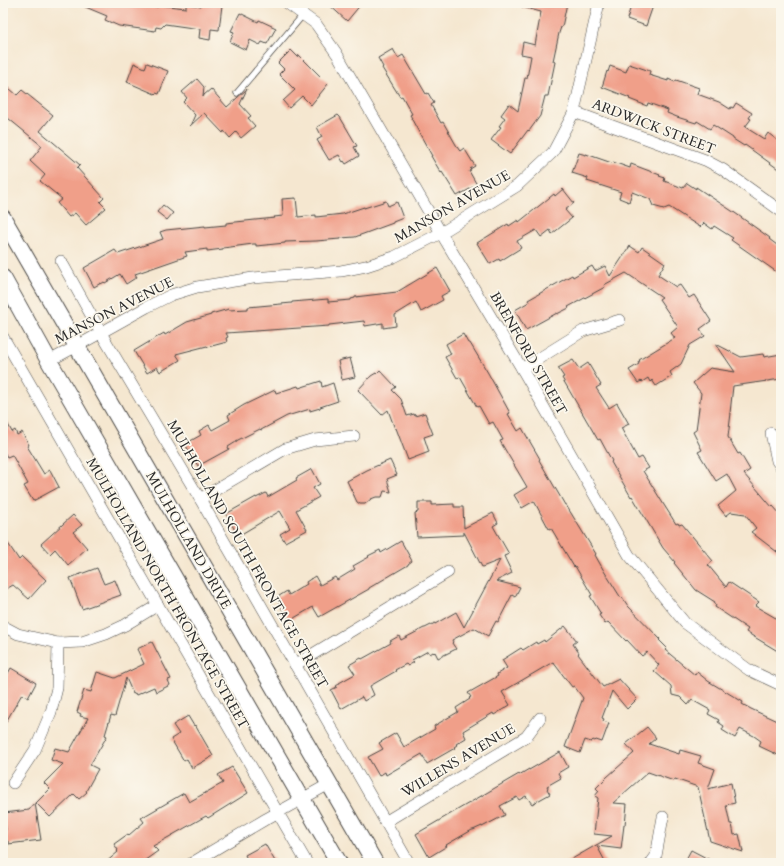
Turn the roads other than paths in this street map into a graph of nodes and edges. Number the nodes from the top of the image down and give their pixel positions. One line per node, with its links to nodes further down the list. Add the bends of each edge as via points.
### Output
1 (287, 3): 3 (street, BRENFORD STREET)
2 (599, 3): 5 (street, MANSON AVENUE)
3 (303, 15): 4 (lane); 8 (street, BRENFORD STREET, via 316,24 337,54)
4 (237, 94)
5 (574, 112): 6 (street, ARDWICK STREET, via 706,160); 8 (street, MANSON AVENUE, via 553,152 517,186)
6 (781, 211)
7 (3, 218): 14 (main road, MULHOLLAND DRIVE)
8 (441, 233): 12 (street, MANSON AVENUE, via 394,257 366,266 341,271 253,278 196,286 171,295); 16 (street, BRENFORD STREET)
9 (61, 261): 12 (street, MULHOLLAND SOUTH FRONTAGE STREET)
10 (3, 278): 15 (main road)
11 (620, 320): 16 (street, via 583,331)
12 (101, 333): 14 (street, MANSON AVENUE); 20 (street, MULHOLLAND SOUTH FRONTAGE STREET)
13 (3, 337): 22 (street, MULHOLLAND NORTH FRONTAGE STREET)
14 (78, 346): 15 (street, MANSON AVENUE); 29 (main road, MULHOLLAND DRIVE)
15 (49, 361): 30 (main road)
16 (522, 369): 26 (street, BRENFORD STREET, via 629,555 685,623 749,670)
17 (771, 433): 19 (street, via 777,461)
18 (354, 436): 20 (street, via 315,440 285,449)
19 (781, 467)
20 (200, 499): 25 (street, MULHOLLAND SOUTH FRONTAGE STREET)
21 (448, 572): 25 (street)
22 (158, 605): 24 (street, via 106,634 82,642); 31 (street, MULHOLLAND NORTH FRONTAGE STREET)
23 (3, 626): 24 (street, via 18,634)
24 (58, 643): 28 (street, via 57,688 51,712 35,750)
25 (295, 665): 33 (street, MULHOLLAND SOUTH FRONTAGE STREET)
26 (781, 685)
27 (540, 718): 33 (street, WILLENS AVENUE, via 526,737)
28 (13, 783)
29 (329, 784): 30 (street); 37 (main road, MULHOLLAND DRIVE)
30 (302, 799): 31 (street); 36 (main road)
31 (278, 813): 34 (street); 35 (street, MULHOLLAND NORTH FRONTAGE STREET)
32 (663, 817): 39 (street, via 656,856)
33 (385, 822): 38 (street, MULHOLLAND SOUTH FRONTAGE STREET)
34 (192, 863)
35 (307, 863)
36 (339, 863)
37 (375, 863)
38 (409, 863)
39 (650, 863)

